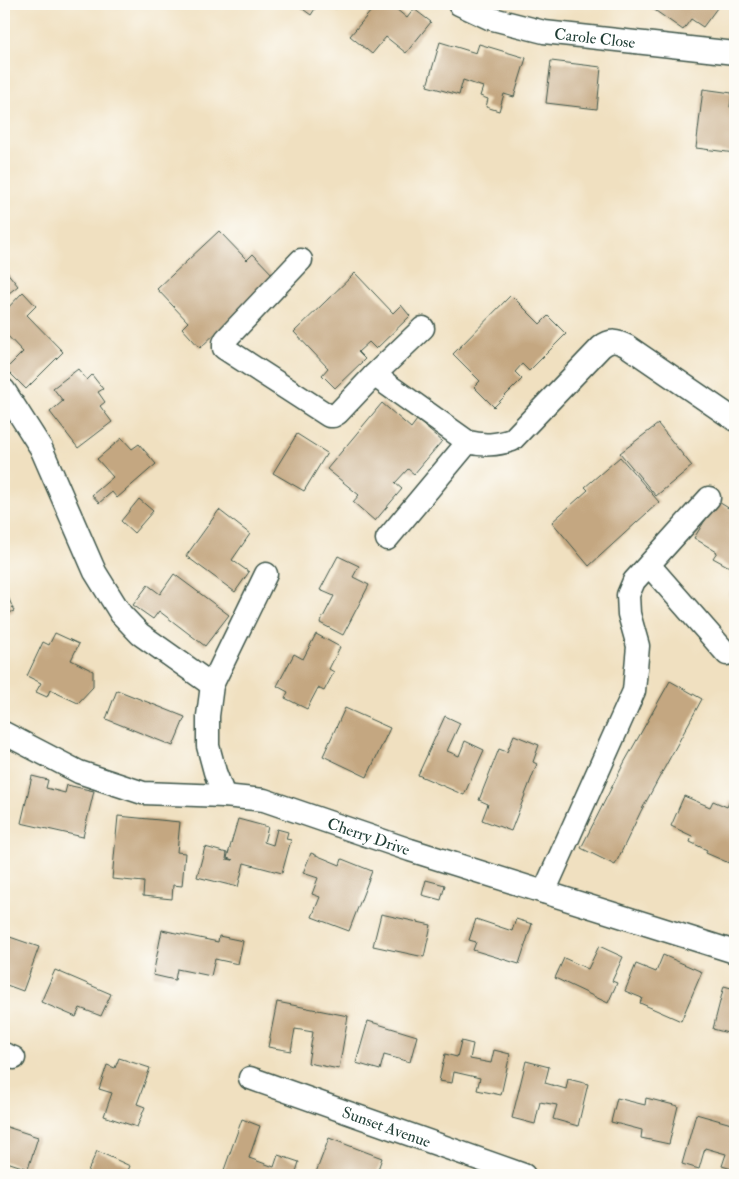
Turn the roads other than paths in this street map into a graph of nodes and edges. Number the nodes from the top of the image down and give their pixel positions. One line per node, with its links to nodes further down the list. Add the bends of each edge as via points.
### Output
1 (459, 4): 2 (street, Carole Close, via 489,18 544,32)
2 (735, 53)
3 (302, 260): 5 (street, via 226,339 224,348 329,416 338,413)
4 (423, 328): 5 (street)
5 (374, 375): 8 (street)
6 (4, 390): 14 (street, via 41,448 95,572 121,614 140,634)
7 (735, 420): 8 (street, via 616,341 601,347 512,440 483,446)
8 (468, 442): 10 (street)
9 (709, 498): 11 (street)
10 (387, 539)
11 (649, 565): 13 (street); 17 (street, via 634,581 628,595 629,614 638,646 634,691)
12 (266, 574): 14 (street)
13 (727, 654)
14 (212, 685): 16 (street, via 208,746)
15 (4, 733): 16 (street, Cherry Drive, via 79,772 143,792)
16 (224, 796): 17 (street, Cherry Drive, via 264,800)
17 (544, 892): 18 (street, Cherry Drive)
18 (735, 952)
19 (250, 1078): 20 (street, Sunset Avenue)
20 (524, 1175)

